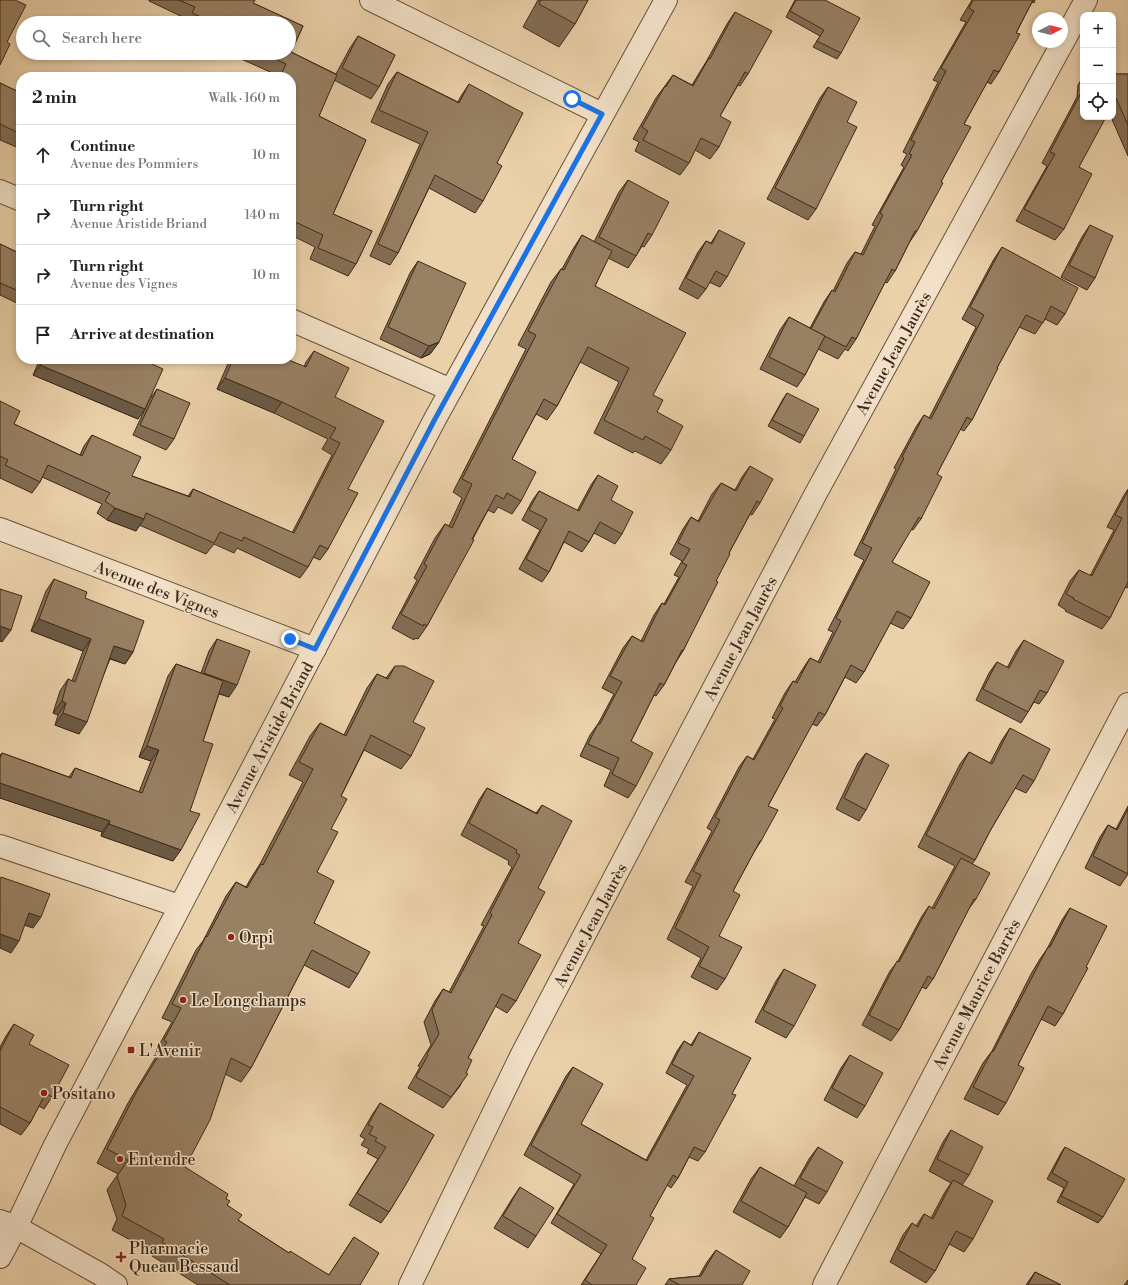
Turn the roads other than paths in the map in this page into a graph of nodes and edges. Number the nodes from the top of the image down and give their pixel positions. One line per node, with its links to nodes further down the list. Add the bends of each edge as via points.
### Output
1 (371, 0): 4 (street)
2 (666, 0): 4 (street, Avenue Aristide Briand)
3 (1086, 0): 17 (street, Avenue Jean Jaurès, via 815,495 522,1054)
4 (602, 114): 8 (street, Avenue Aristide Briand)
5 (0, 191): 6 (street)
6 (16, 198)
7 (296, 322): 8 (street)
8 (451, 390): 10 (street, Avenue Aristide Briand)
9 (0, 529): 10 (street, Avenue des Vignes)
10 (315, 649): 13 (street, Avenue Aristide Briand)
11 (1128, 704): 18 (street, Avenue Maurice Barrès)
12 (0, 846): 13 (street)
13 (179, 906): 14 (street, Avenue Aristide Briand, via 55,1145)
14 (8, 1224): 15 (street, Avenue Aristide Briand); 16 (street)
15 (0, 1257)
16 (116, 1285)
17 (410, 1285)
18 (824, 1285)

